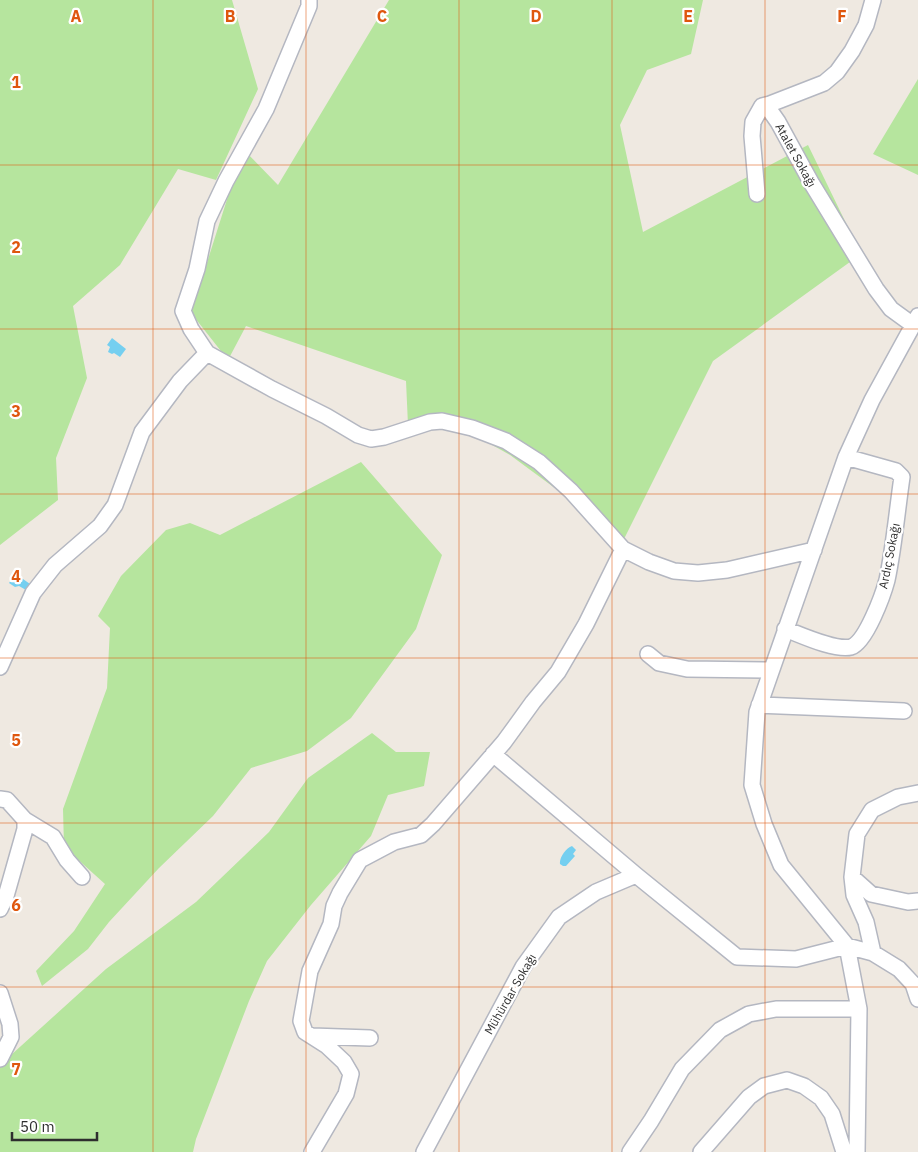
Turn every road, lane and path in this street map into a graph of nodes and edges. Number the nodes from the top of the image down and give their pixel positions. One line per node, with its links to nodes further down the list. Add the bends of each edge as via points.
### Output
1 (309, 0): 6 (street, via 266,109 207,221 197,269 183,311)
2 (873, 0): 3 (street, via 866,25 837,72 824,83)
3 (770, 104): 4 (street, via 762,106 753,122); 5 (street, Atalet Sokağı, via 771,112 812,184 876,289 891,309)
4 (757, 194)
5 (916, 321): 7 (street, via 872,400)
6 (208, 353): 8 (street, via 365,437 384,437 442,421 506,441 539,462 571,491); 12 (street, via 180,381 142,432 115,505 100,526 55,565 33,593)
7 (846, 457): 9 (street); 10 (street, Ardıç Sokağı, via 896,471 902,477 887,581 871,622 853,646 841,648)
8 (623, 549): 9 (street, via 674,571 698,573 727,570); 16 (street, via 558,672)
9 (814, 550): 10 (street)
10 (785, 629): 13 (street)
11 (648, 654): 13 (street, via 659,663 687,669)
12 (0, 667)
13 (771, 670): 14 (street)
14 (759, 705): 15 (street); 25 (street, via 752,785 764,824 781,865)
15 (904, 711)
16 (493, 754): 20 (street); 30 (street, via 447,810 420,835 394,842 360,860 334,906 331,924 310,972 301,1021 305,1032)
17 (918, 793): 21 (street, via 872,810 857,834)
18 (0, 799): 19 (street, via 7,800)
19 (25, 820): 22 (street, via 53,837); 24 (street)
20 (636, 875): 25 (street, via 738,957 796,959); 34 (street, Mühürdar Sokağı, via 596,892 559,917 523,967)
21 (852, 876): 23 (street, via 870,894); 26 (street, via 854,895 866,922)
22 (82, 877)
23 (918, 901)
24 (0, 909)
25 (847, 946): 26 (street); 29 (street)
26 (873, 953): 28 (street, via 899,969 913,984)
27 (0, 993): 32 (street, via 11,1037)
28 (918, 999)
29 (859, 1008): 35 (street, via 767,1011 749,1014 720,1030 682,1069); 38 (street)
30 (312, 1036): 31 (street); 33 (street, via 344,1062 351,1074 346,1094)
31 (370, 1038)
32 (0, 1060)
33 (312, 1152)
34 (424, 1152)
35 (630, 1152)
36 (701, 1152): 37 (street, via 749,1097 764,1086 787,1080 804,1086 821,1098 832,1114)
37 (844, 1152)
38 (857, 1152)

